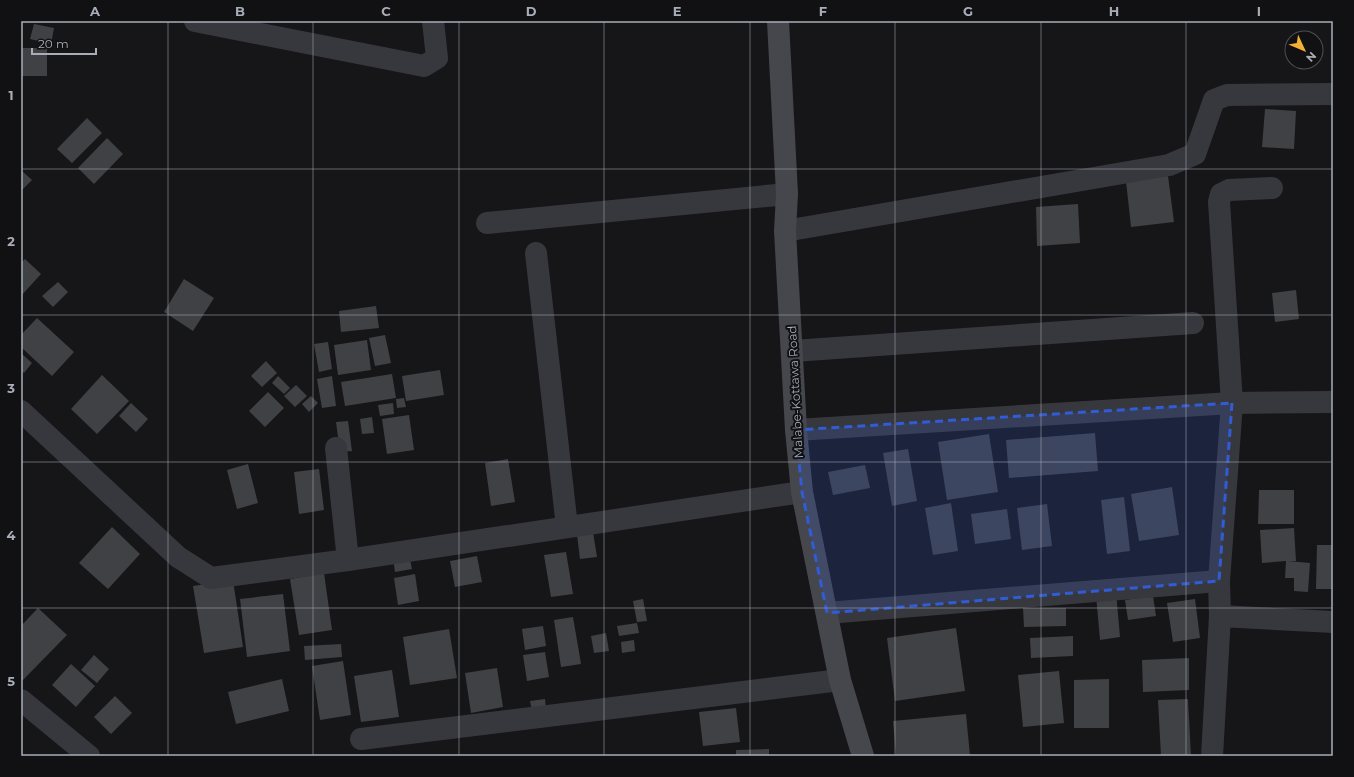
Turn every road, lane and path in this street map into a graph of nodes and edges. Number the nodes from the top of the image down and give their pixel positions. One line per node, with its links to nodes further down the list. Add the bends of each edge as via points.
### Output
1 (195, 21): 2 (street, via 424,66 436,58)
2 (433, 21)
3 (778, 21): 6 (main road, Malabe-Kottawa Road)
4 (1333, 94): 8 (street, via 1227,95 1214,100 1195,154 1168,165)
5 (1272, 188): 13 (street, via 1228,190 1221,194 1219,202)
6 (787, 194): 7 (street); 8 (main road, Malabe-Kottawa Road)
7 (487, 223)
8 (785, 231): 11 (main road, Malabe-Kottawa Road)
9 (536, 253): 18 (street)
10 (1193, 323): 11 (street)
11 (793, 351): 15 (main road, Malabe-Kottawa Road)
12 (1333, 402): 13 (street)
13 (1232, 403): 15 (street); 20 (street)
14 (21, 411): 19 (street, via 178,557 211,578)
15 (796, 430): 17 (main road, Malabe-Kottawa Road)
16 (336, 448): 19 (street)
17 (802, 492): 18 (street); 21 (main road, Malabe-Kottawa Road)
18 (567, 527): 19 (street)
19 (348, 560)
20 (1219, 581): 21 (street); 22 (street)
21 (827, 613): 24 (main road, Malabe-Kottawa Road)
22 (1220, 616): 23 (street); 29 (street)
23 (1333, 622)
24 (840, 680): 26 (street); 28 (main road, Malabe-Kottawa Road)
25 (21, 700): 27 (street)
26 (361, 739)
27 (89, 756)
28 (863, 756)
29 (1212, 756)

